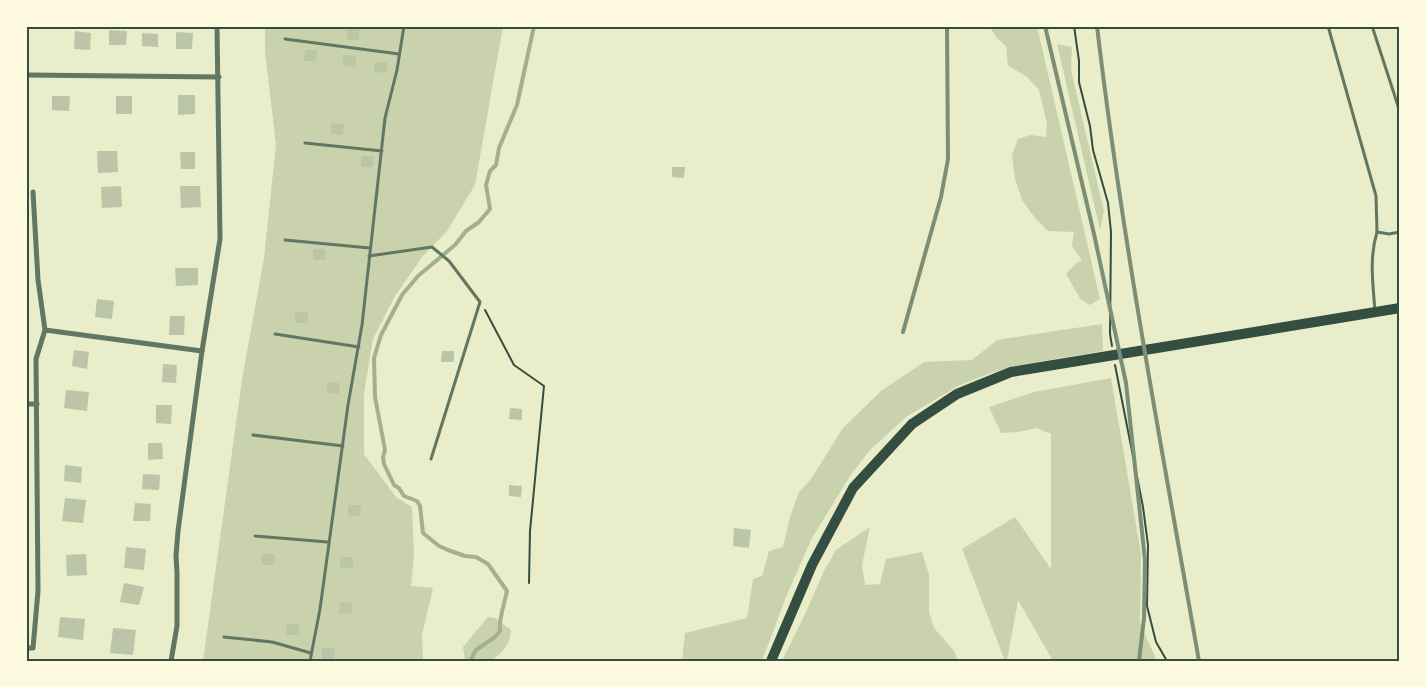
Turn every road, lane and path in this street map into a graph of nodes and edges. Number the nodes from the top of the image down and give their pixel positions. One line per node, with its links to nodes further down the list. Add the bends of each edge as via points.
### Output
1 (217, 26): 8 (street)
2 (404, 26): 6 (lane)
3 (1328, 26): 13 (lane, via 1376,196)
4 (1372, 26): 9 (lane)
5 (285, 38): 6 (lane)
6 (399, 54): 11 (lane, via 385,118)
7 (26, 75): 8 (street)
8 (219, 77): 24 (street, via 220,239)
9 (1400, 112)
10 (304, 142): 11 (lane)
11 (382, 151): 16 (lane)
12 (33, 192): 21 (street)
13 (1377, 232): 14 (lane); 20 (lane, via 1371,261)
14 (1400, 232)
15 (285, 240): 16 (lane)
16 (370, 248): 17 (lane)
17 (369, 256): 18 (lane, via 432,247 449,261); 23 (lane)
18 (480, 302): 29 (lane); 32 (path, via 514,365 544,386 530,531)
19 (1400, 308): 20 (main road)
20 (1375, 312): 38 (main road, via 1011,372 957,394 912,424 853,488 812,565)
21 (44, 330): 24 (street); 26 (street, via 36,359)
22 (275, 334): 23 (lane)
23 (358, 347): 28 (lane)
24 (202, 351): 36 (street, via 178,531 177,626)
25 (26, 404): 26 (street)
26 (37, 404): 34 (street, via 38,591 33,648)
27 (252, 435): 28 (lane)
28 (343, 446): 31 (lane)
29 (431, 459)
30 (255, 536): 31 (lane)
31 (328, 542): 35 (lane)
32 (529, 583)
33 (224, 637): 35 (lane, via 272,642)
34 (26, 648)
35 (311, 653): 37 (lane)
36 (171, 661)
37 (310, 661)
38 (771, 661)

